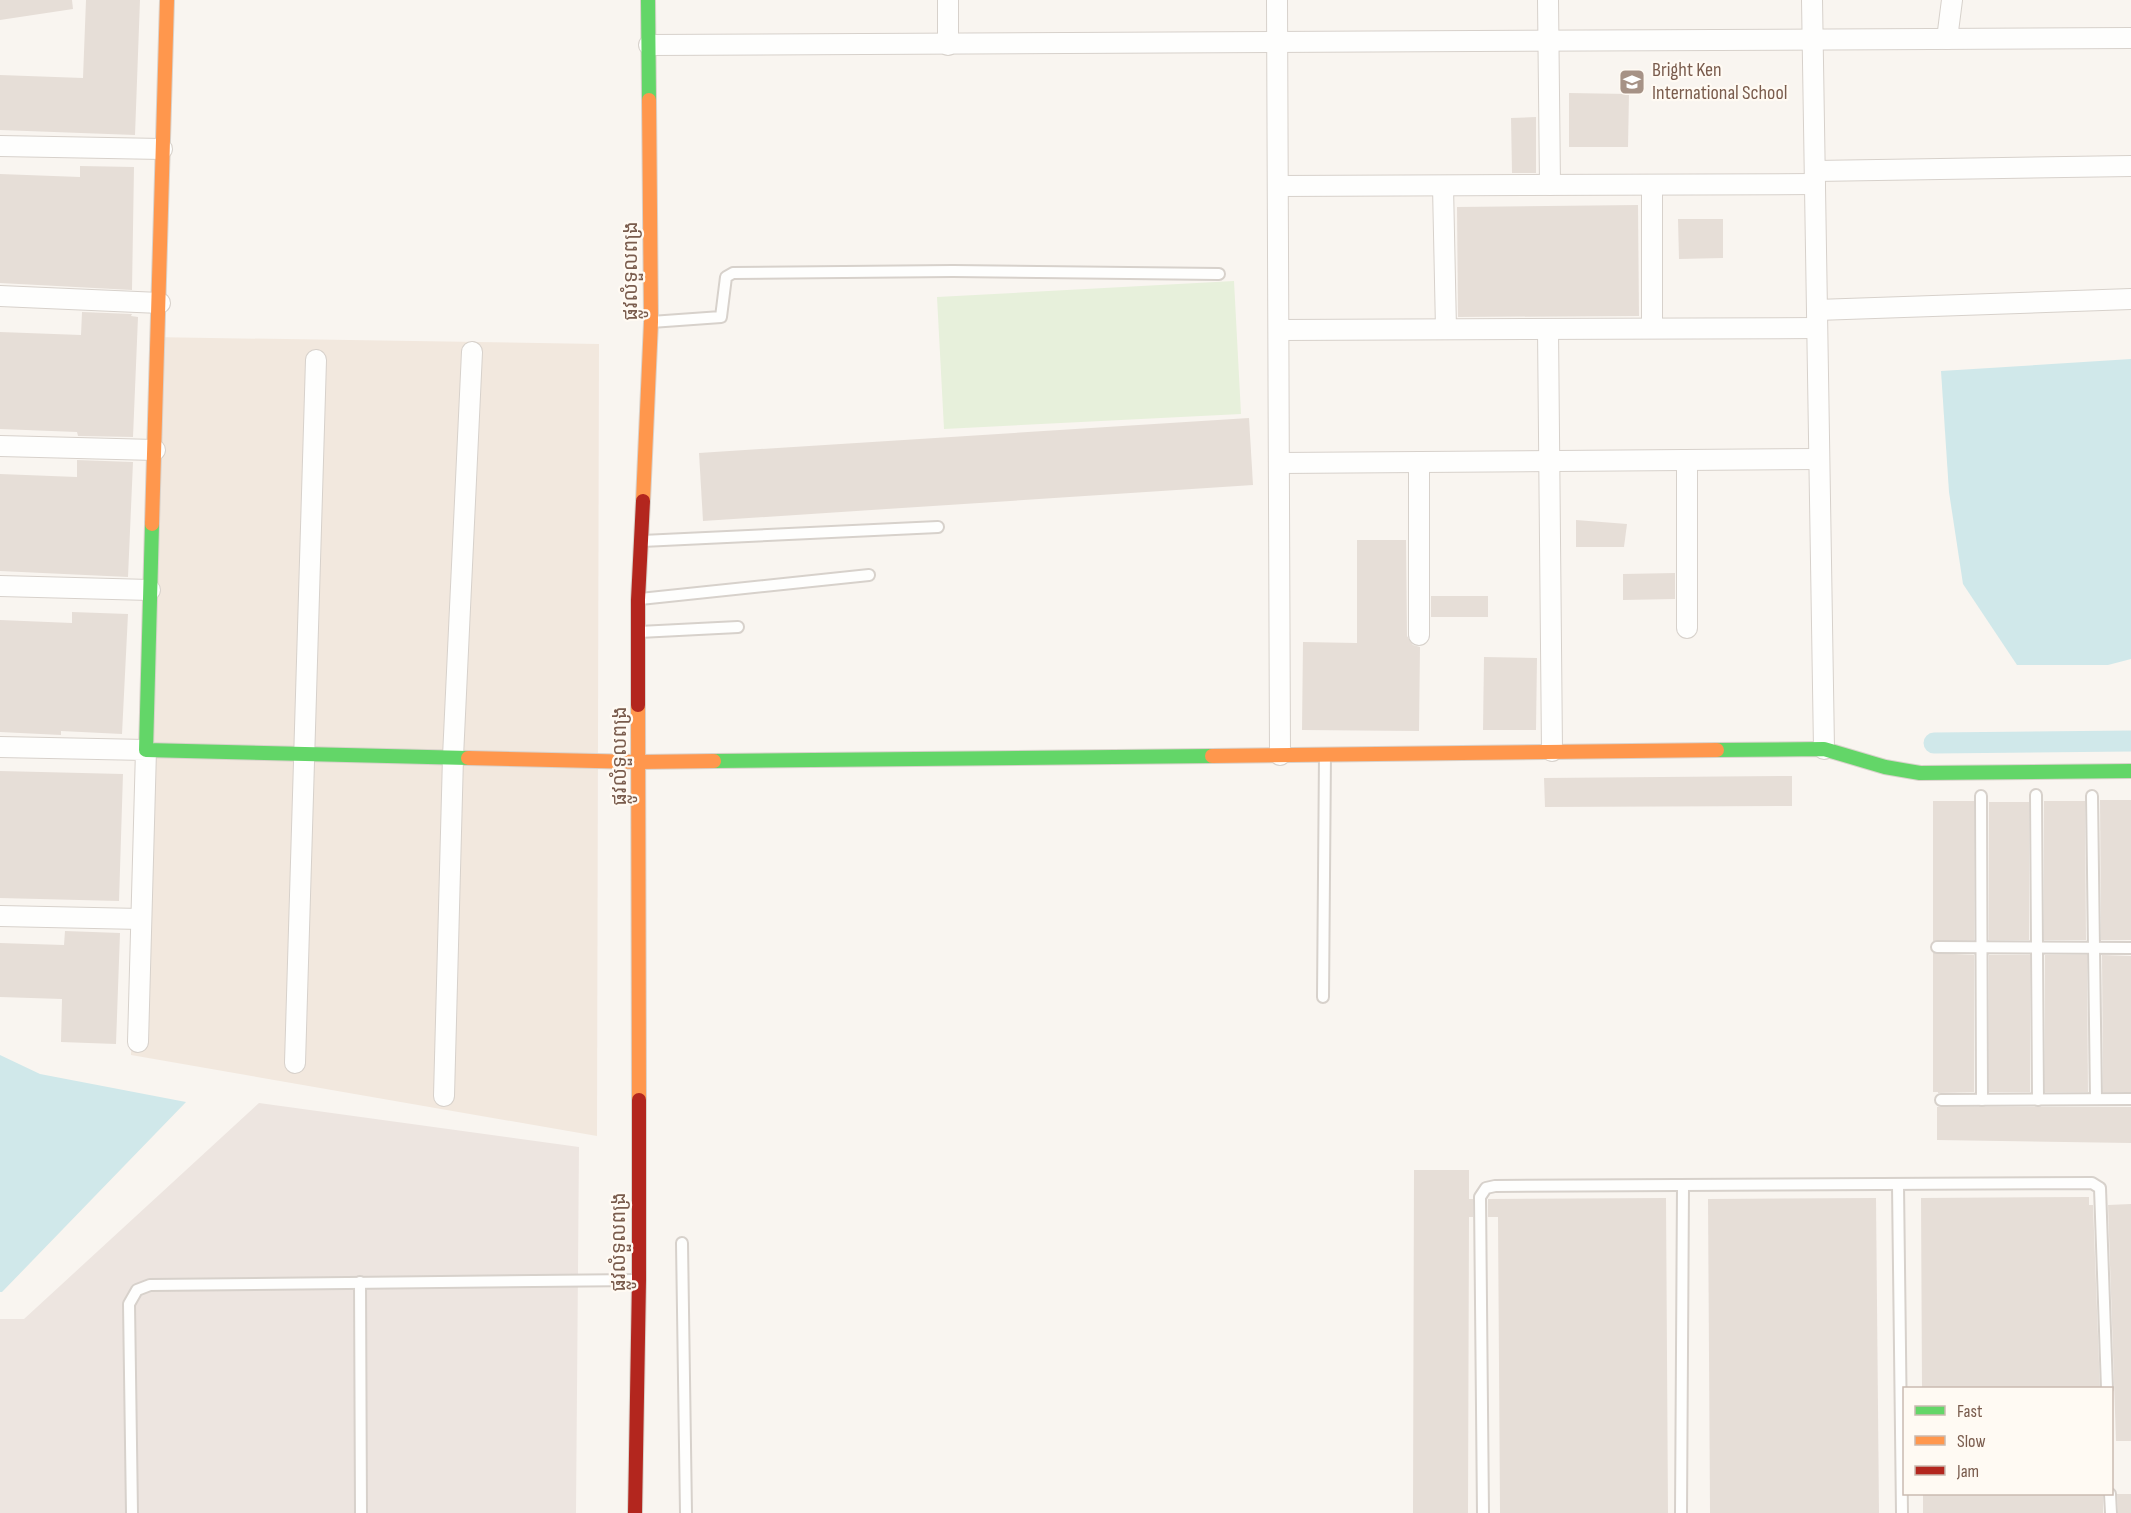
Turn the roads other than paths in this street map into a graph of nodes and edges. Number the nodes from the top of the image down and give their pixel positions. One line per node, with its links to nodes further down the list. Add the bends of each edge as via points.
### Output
1 (167, 0): 16 (street)
2 (648, 0): 13 (street, ផ្លូវលំទួលពង្រ)
3 (948, 0): 14 (street)
4 (1277, 0): 12 (street)
5 (1548, 0): 11 (street)
6 (1812, 0): 10 (street)
7 (1952, 0): 9 (street)
8 (2131, 38): 9 (street)
9 (1947, 39): 10 (street)
10 (1813, 40): 11 (street); 18 (street)
11 (1548, 41): 12 (street); 19 (street)
12 (1278, 43): 14 (street); 21 (street)
13 (649, 45): 14 (street); 28 (street, ផ្លូវលំទួលពង្រ)
14 (948, 45)
15 (0, 146): 16 (street)
16 (162, 149): 26 (street)
17 (2131, 166): 18 (street)
18 (1815, 178): 20 (street); 27 (street)
19 (1550, 185): 20 (street); 22 (street)
20 (1652, 185): 29 (street)
21 (1278, 186): 22 (street); 32 (street)
22 (1443, 186): 30 (street)
23 (1219, 274): 28 (lane, via 733,273 726,277 721,317)
24 (0, 296): 26 (street)
25 (2131, 300): 27 (street)
26 (160, 303): 36 (street)
27 (1817, 319): 29 (street); 37 (street)
28 (651, 322): 43 (street, ផ្លូវលំទួលពង្រ)
29 (1652, 328): 31 (street)
30 (1446, 329): 31 (street); 32 (street)
31 (1548, 329): 39 (street)
32 (1279, 330): 41 (street)
33 (472, 352): 59 (street)
34 (316, 360): 56 (street)
35 (0, 446): 36 (street)
36 (155, 450): 46 (street)
37 (1819, 459): 38 (street); 53 (street)
38 (1687, 460): 39 (street); 49 (street)
39 (1548, 461): 40 (street); 55 (street)
40 (1419, 462): 41 (street); 51 (street)
41 (1280, 463): 58 (street)
42 (938, 527): 43 (lane)
43 (642, 541): 47 (street, ផ្លូវលំទួលពង្រ)
44 (869, 575): 47 (lane)
45 (0, 586): 46 (street)
46 (150, 590): 54 (street)
47 (638, 600): 50 (street, ផ្លូវលំទួលពង្រ)
48 (738, 627): 50 (lane)
49 (1687, 628)
50 (638, 632): 60 (street, ផ្លូវលំទួលពង្រ)
51 (1419, 634)
52 (0, 747): 54 (street)
53 (1824, 749): 55 (street); 61 (street, via 1920,773)
54 (146, 750): 56 (street); 66 (street)
55 (1552, 751): 57 (street)
56 (305, 753): 59 (street); 74 (street)
57 (1325, 754): 58 (street); 72 (lane)
58 (1280, 755): 60 (street)
59 (453, 757): 60 (street); 75 (street)
60 (639, 762): 84 (street, ផ្លូវលំទួលពង្រ)
61 (2131, 771)
62 (2036, 795): 69 (lane)
63 (1981, 796): 68 (lane)
64 (2092, 796): 70 (lane)
65 (0, 916): 66 (street)
66 (141, 919): 73 (street)
67 (1937, 947): 68 (lane)
68 (1982, 947): 69 (lane); 78 (lane)
69 (2037, 948): 70 (lane); 79 (lane)
70 (2094, 948): 71 (lane); 80 (lane)
71 (2131, 948)
72 (1323, 997)
73 (138, 1042)
74 (295, 1063)
75 (444, 1096)
76 (2131, 1099): 80 (lane)
77 (1941, 1100): 78 (lane)
78 (1982, 1100): 79 (lane)
79 (2038, 1100): 80 (lane)
80 (2096, 1100)
81 (1898, 1185): 82 (lane); 86 (lane, via 2092,1183 2100,1188); 94 (lane)
82 (1683, 1186): 92 (lane, via 1495,1186 1486,1188 1480,1197); 93 (lane)
83 (682, 1243): 91 (lane)
84 (639, 1280): 85 (lane); 90 (street, ផ្លូវលំទួលពង្រ)
85 (360, 1282): 88 (lane, via 150,1285 137,1290 129,1304); 89 (lane)
86 (2107, 1387)
87 (2110, 1495): 95 (lane)
88 (132, 1513)
89 (361, 1513)
90 (635, 1513)
91 (686, 1513)
92 (1484, 1513)
93 (1681, 1513)
94 (1902, 1513)
95 (2111, 1513)

